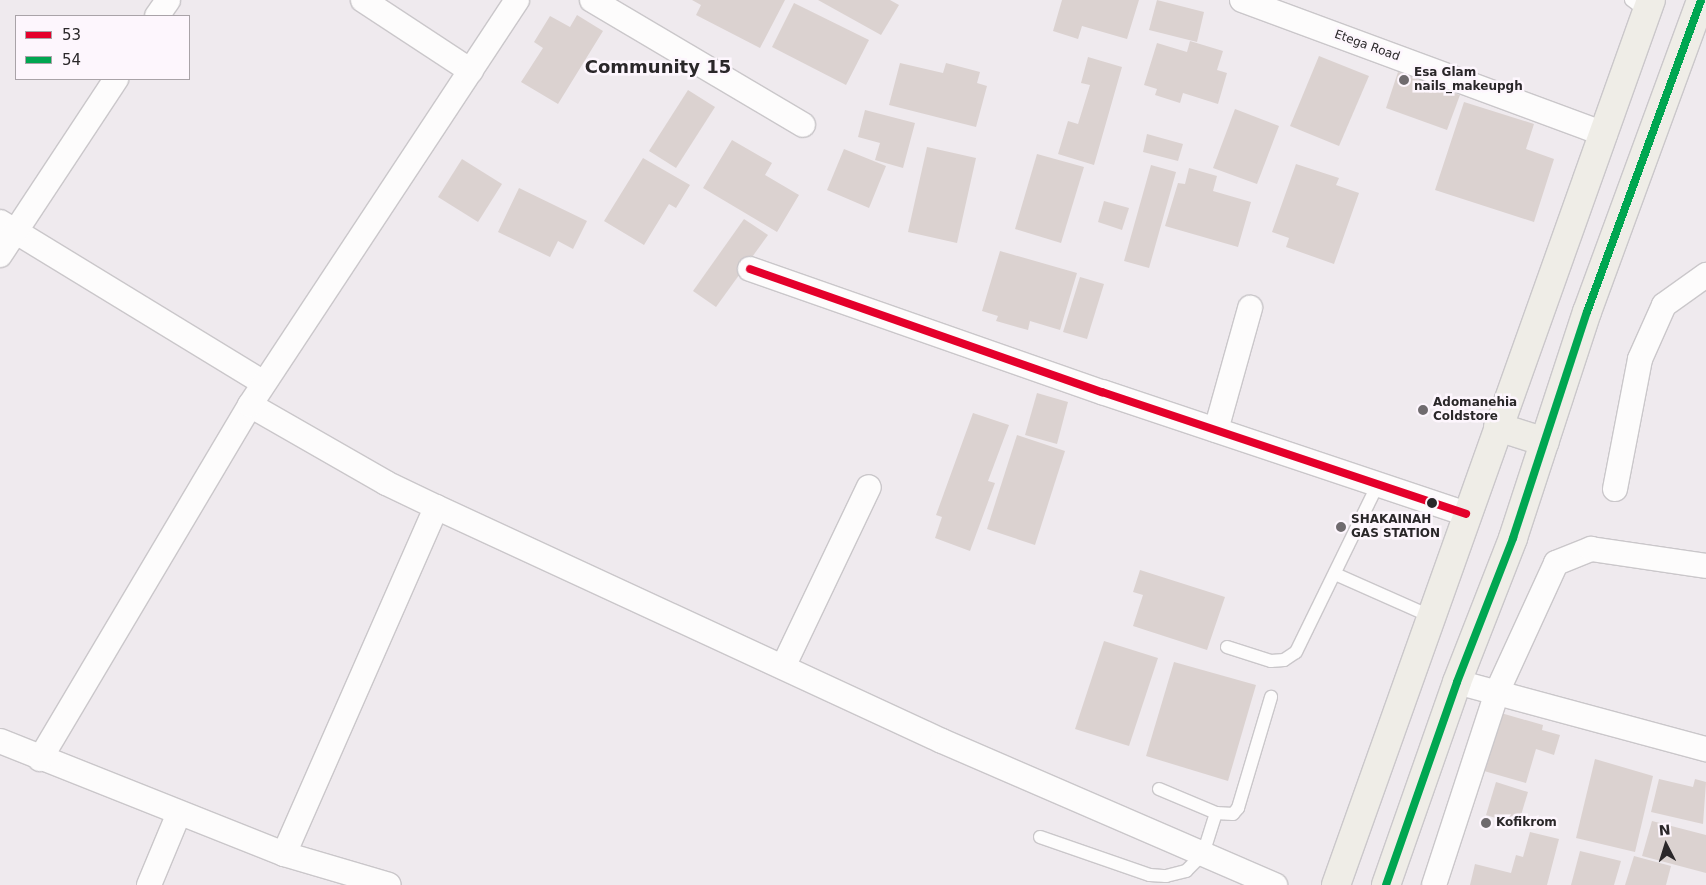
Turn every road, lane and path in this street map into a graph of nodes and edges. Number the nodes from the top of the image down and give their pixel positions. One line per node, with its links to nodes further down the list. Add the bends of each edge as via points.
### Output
1 (168, 0): 8 (street)
2 (363, 0): 9 (street)
3 (517, 0): 9 (street)
4 (592, 0): 11 (street)
5 (1242, 0): 12 (street, Etega Road)
6 (1702, 0): 22 (main road, via 1654,125)
7 (1643, 4): 12 (main road, via 1636,48)
8 (158, 15)
9 (471, 71): 18 (street)
10 (115, 80): 13 (street)
11 (803, 124)
12 (1606, 134): 20 (main road, via 1557,259)
13 (8, 227): 14 (street); 18 (street)
14 (0, 255)
15 (750, 268): 21 (street)
16 (1706, 275): 25 (street, via 1664,305 1640,359)
17 (1250, 308): 21 (street)
18 (264, 383): 19 (street)
19 (250, 404): 26 (street, via 386,483); 38 (street)
20 (1498, 427): 22 (main road); 27 (main road)
21 (1216, 430): 23 (street)
22 (1545, 442): 33 (main road, via 1513,538)
23 (1378, 484): 27 (street); 29 (lane)
24 (869, 487): 32 (street)
25 (1615, 488)
26 (436, 507): 32 (street); 43 (street)
27 (1466, 514): 30 (main road)
28 (1706, 566): 34 (street, via 1591,549 1556,563)
29 (1335, 574): 30 (lane); 31 (lane, via 1296,652 1284,660 1271,661)
30 (1430, 616): 48 (main road)
31 (1227, 647)
32 (783, 668): 44 (street)
33 (1457, 682): 34 (street); 49 (main road)
34 (1497, 692): 37 (street); 50 (street)
35 (1271, 697): 41 (lane, via 1238,808 1226,816)
36 (0, 741): 38 (street)
37 (1706, 749)
38 (40, 759): 40 (street)
39 (1158, 789): 41 (lane)
40 (179, 813): 43 (street); 45 (street)
41 (1216, 813): 44 (lane)
42 (1040, 838): 44 (lane, via 1150,875 1186,871)
43 (284, 854): 46 (street)
44 (1203, 854): 47 (street)
45 (149, 885)
46 (389, 885)
47 (1275, 885)
48 (1336, 885)
49 (1386, 885)
50 (1434, 885)

